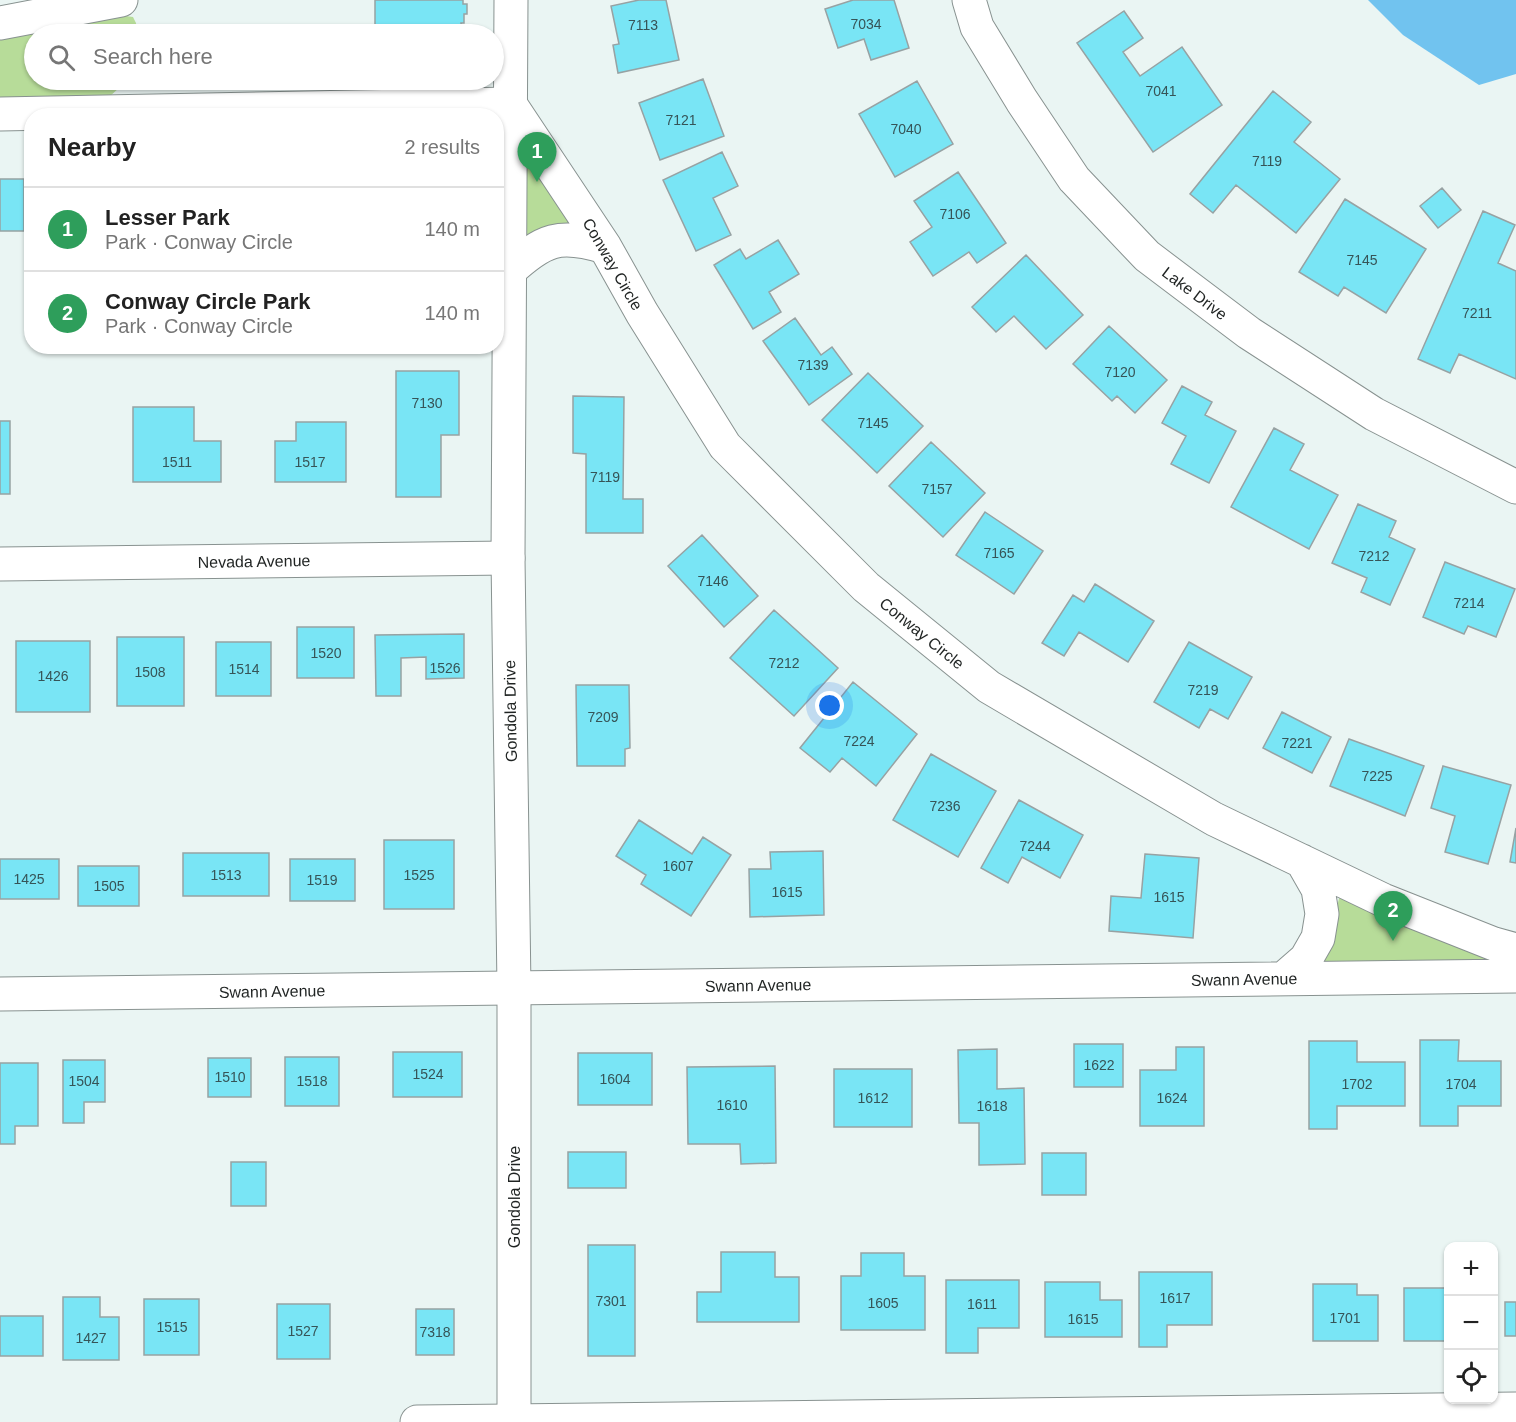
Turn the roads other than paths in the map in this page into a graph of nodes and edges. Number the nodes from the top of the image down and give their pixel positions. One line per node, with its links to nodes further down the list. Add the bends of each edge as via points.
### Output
1 (121, 0): 4 (street)
2 (511, 0): 5 (street, Gondola Drive)
3 (969, 0): 11 (street, Lake Drive, via 977,27 1074,179 1147,256 1249,333 1374,414)
4 (0, 23)
5 (510, 104): 6 (street); 9 (street, Conway Circle); 10 (street, Gondola Drive)
6 (306, 108)
7 (0, 114): 8 (street)
8 (24, 114)
9 (605, 247): 10 (street, via 578,239 553,241 530,252); 14 (street, Conway Circle, via 725,446 866,587 988,687 1214,819)
10 (509, 271): 12 (street, Gondola Drive)
11 (1516, 487)
12 (508, 558): 13 (street, Nevada Avenue); 18 (street, Gondola Drive)
13 (0, 564)
14 (1302, 861): 15 (street, Conway Circle, via 1383,900); 17 (street, via 1318,889 1322,914 1318,938 1306,959)
15 (1516, 950)
16 (1516, 976): 17 (street, Swann Avenue)
17 (1283, 979): 18 (street, Swann Avenue)
18 (514, 988): 19 (street, Swann Avenue); 21 (street, Gondola Drive)
19 (0, 994)
20 (1516, 1409): 21 (street)
21 (514, 1421): 22 (street)
22 (417, 1422)

